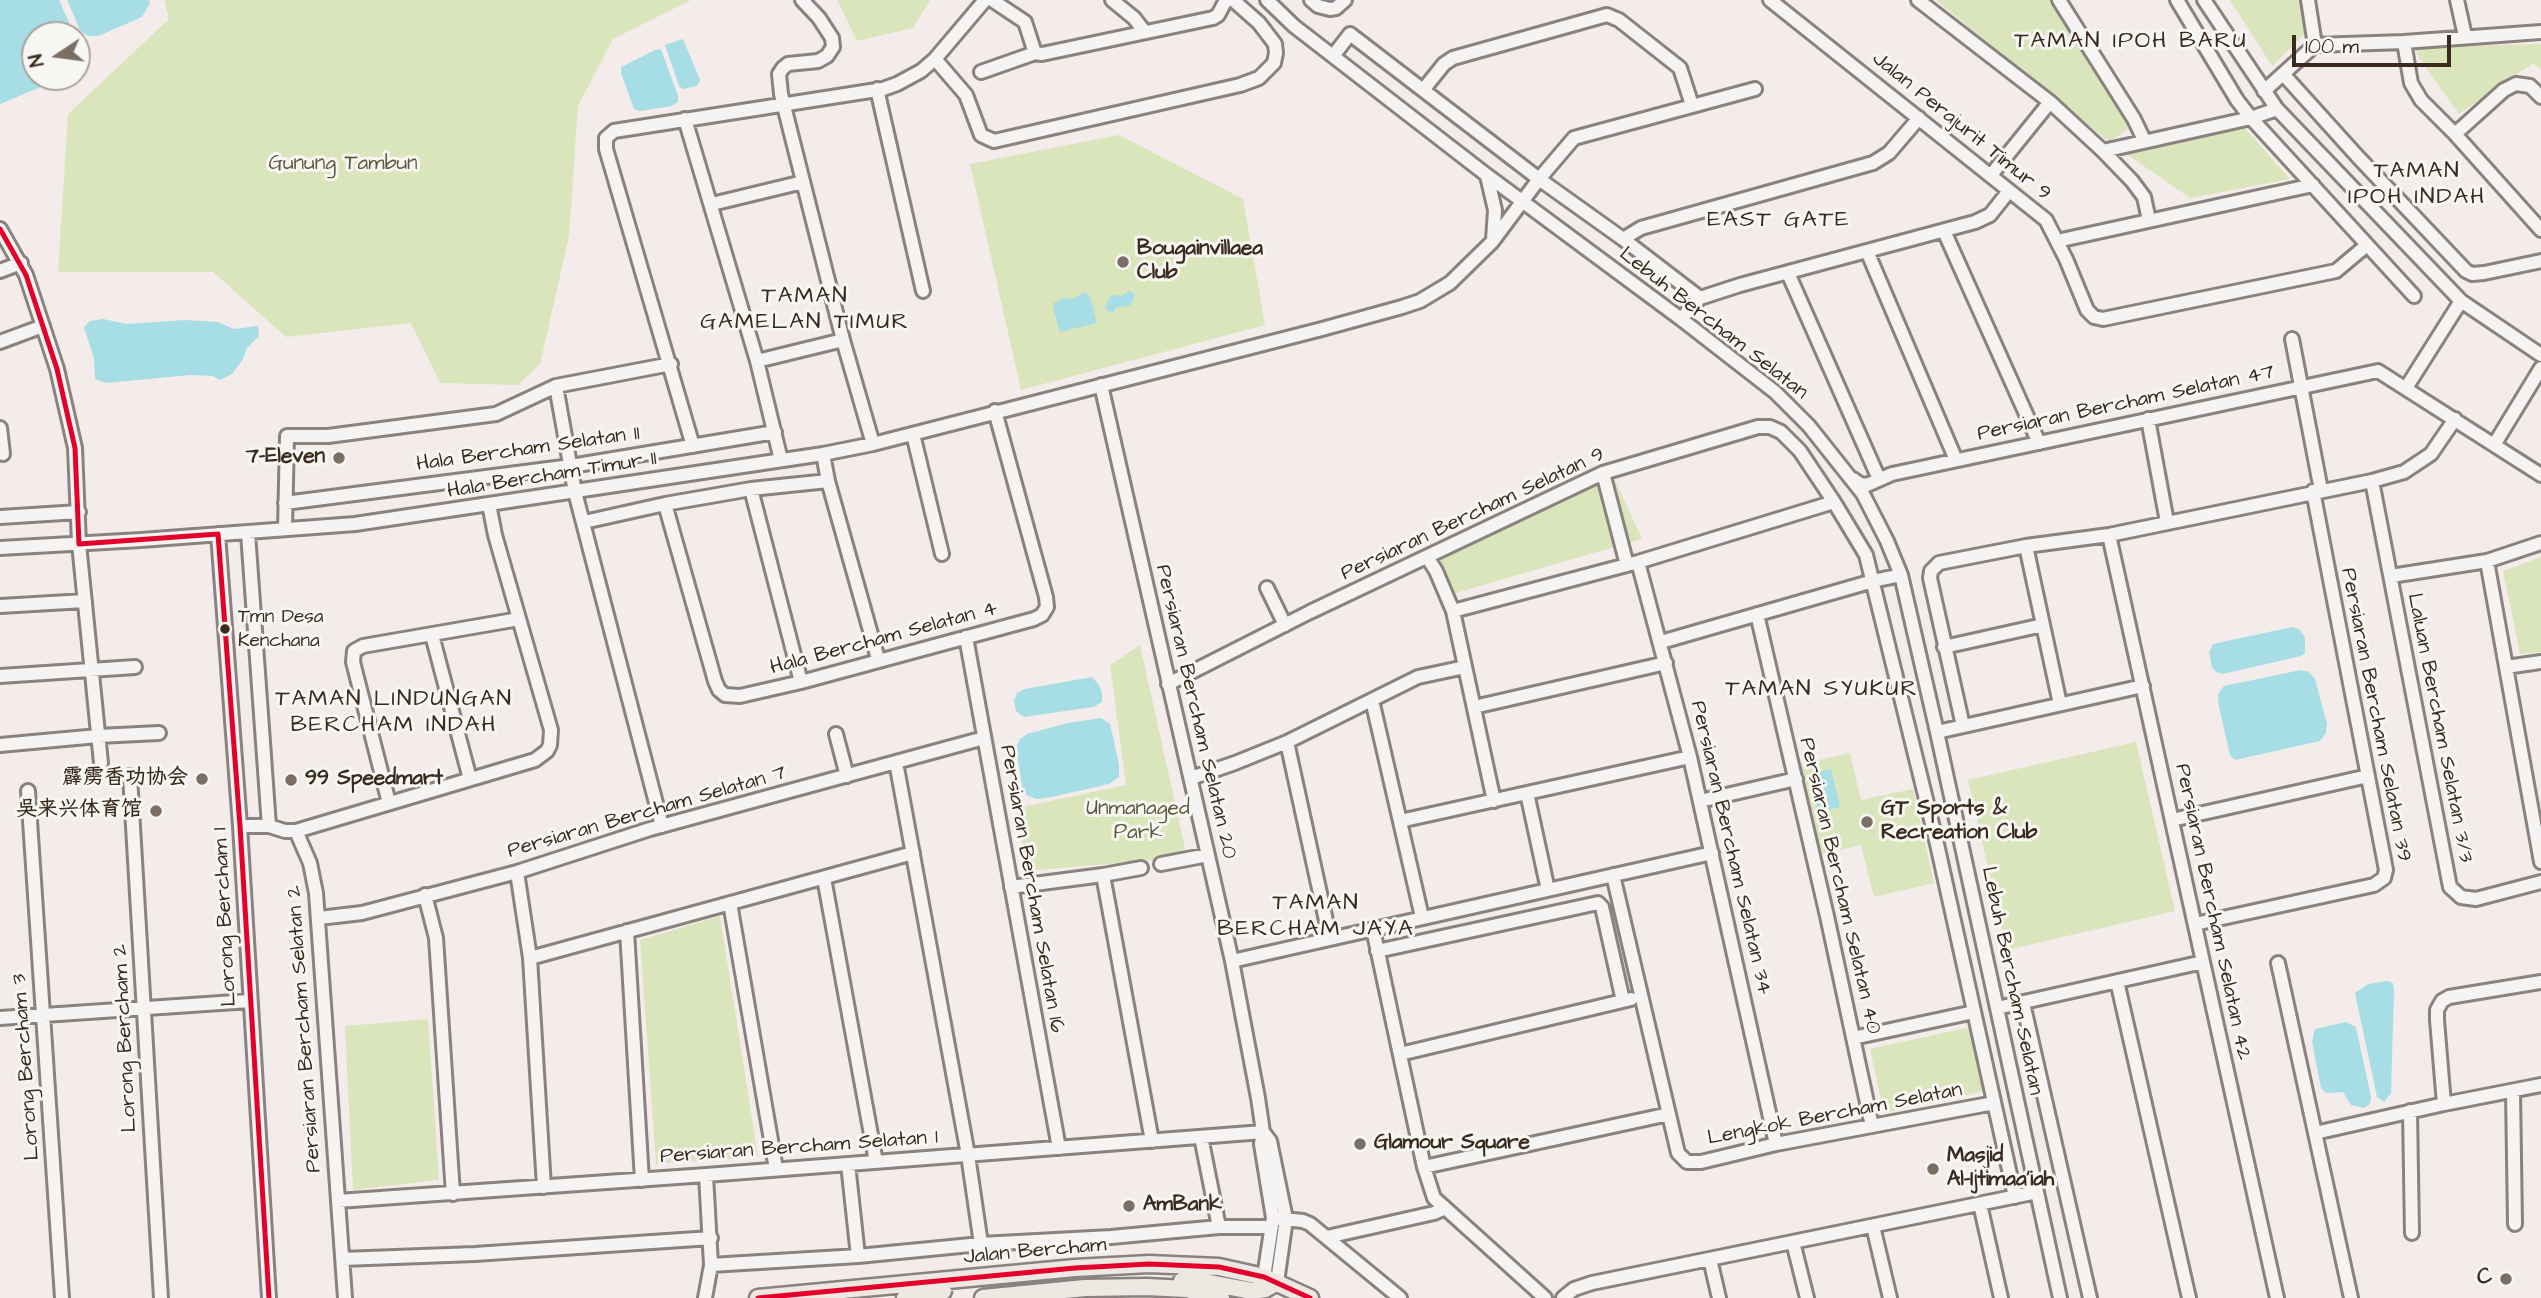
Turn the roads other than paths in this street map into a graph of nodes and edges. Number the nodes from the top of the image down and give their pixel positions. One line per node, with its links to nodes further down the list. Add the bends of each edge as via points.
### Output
1 (802, 0): 35 (street, via 819,18 833,47 818,61 783,68 779,75)
2 (985, 0): 26 (street)
3 (992, 0): 24 (street, via 1025,22)
4 (1112, 0): 19 (street)
5 (1226, 0): 19 (street, via 1213,18)
6 (1233, 0): 26 (street, via 1275,44 1274,63 1265,74 1250,82 994,141 981,135 966,95)
7 (1267, 0): 25 (street, Lebuh Bercham Selatan)
8 (1311, 0): 17 (street, via 1324,9)
9 (1770, 0): 18 (street, Jalan Perajurit Timur 9)
10 (1792, 0): 18 (street)
11 (1918, 0): 34 (street)
12 (2059, 0): 42 (street)
13 (2177, 0): 39 (street)
14 (2204, 0): 32 (street)
15 (2308, 0): 23 (street)
16 (2457, 0): 21 (street)
17 (1343, 2)
18 (1782, 10): 38 (street, Jalan Perajurit Timur 9)
19 (1144, 31): 24 (street)
20 (2541, 32): 21 (street)
21 (2465, 36): 22 (street)
22 (2404, 42): 23 (street); 41 (street, via 2411,83 2421,100)
23 (2315, 45): 28 (street)
24 (1035, 53): 27 (street)
25 (1333, 56): 31 (street, via 1350,34); 44 (street, Lebuh Bercham Selatan)
26 (935, 59): 29 (street, via 912,77)
27 (981, 72)
28 (2284, 75): 32 (street); 52 (street)
29 (877, 89): 35 (street); 67 (street)
30 (1755, 89): 36 (street, Hala Bercham Timur 11)
31 (1423, 90): 36 (street, via 1453,58 1606,15 1619,20 1680,68); 46 (street)
32 (2264, 91): 37 (street)
33 (2541, 97): 41 (street, via 2530,86 2516,84)
34 (2050, 102): 43 (street); 45 (street)
35 (784, 104): 40 (street); 47 (street)
36 (1692, 105): 46 (street, Hala Bercham Timur 11, via 1574,138)
37 (2277, 109): 39 (street); 57 (street)
38 (1919, 118): 45 (street, Jalan Perajurit Timur 9); 58 (street, via 1889,153 1873,163 1641,228)
39 (2250, 118): 42 (street); 48 (street)
40 (685, 119): 51 (street); 78 (street, via 614,131 606,138)
41 (2455, 134): 56 (street)
42 (2144, 140): 43 (street)
43 (2103, 151): 53 (street, via 2144,197)
44 (1487, 175): 50 (street, Lebuh Bercham Selatan); 60 (street, via 1495,210)
45 (1991, 175): 49 (street, Jalan Perajurit Timur 9)
46 (1539, 179): 50 (street, Hala Bercham Timur 11); 58 (street)
47 (803, 182): 51 (street); 74 (street)
48 (2313, 185): 53 (street); 61 (street)
49 (2009, 191): 55 (street, via 1990,215); 59 (street, Jalan Perajurit Timur 9, via 2046,220)
50 (1523, 202): 60 (street, Hala Bercham Timur 11); 71 (street, Lebuh Bercham Selatan)
51 (712, 204): 77 (street)
52 (2415, 217): 57 (street); 63 (street, via 2472,274)
53 (2149, 220): 59 (street)
54 (0, 229): 64 (street)
55 (1944, 230): 62 (street); 90 (street)
56 (2541, 230)
57 (2398, 235): 70 (street)
58 (1623, 239): 69 (street)
59 (2057, 241): 61 (street, Jalan Perajurit Timur 9, via 2087,310 2098,319 2336,271)
60 (1492, 243): 80 (street, Hala Bercham Timur 11, via 1450,284 1402,307)
61 (2367, 245): 68 (street)
62 (1867, 251): 66 (street); 97 (street)
63 (2541, 261)
64 (21, 263): 65 (street); 72 (street)
65 (0, 271)
66 (1788, 273): 69 (street); 102 (street)
67 (923, 292)
68 (2414, 296)
69 (1699, 298): 71 (street)
70 (2461, 301): 76 (street); 83 (street)
71 (1681, 319): 101 (street, Lebuh Bercham Selatan, via 1775,392)
72 (43, 326): 75 (street); 113 (street, via 75,448)
73 (2292, 339): 82 (street, Persiaran Bercham Selatan 39)
74 (843, 340): 77 (street); 91 (street)
75 (0, 342)
76 (2541, 355)
77 (757, 361): 88 (street)
78 (670, 364): 81 (street); 93 (street)
79 (2541, 368): 92 (street)
80 (1101, 385): 84 (street, Hala Bercham Timur 11); 153 (street, Persiaran Bercham Selatan 20)
81 (556, 386): 98 (street); 109 (street, via 496,414 328,436 287,436)
82 (2301, 387): 83 (street, Persiaran Bercham Selatan 47, via 2378,371); 85 (street, Persiaran Bercham Selatan 47); 106 (street, Persiaran Bercham Selatan 39)
83 (2406, 388): 86 (street, Persiaran Bercham Selatan 47)
84 (995, 411): 89 (street, Hala Bercham Timur 11); 141 (street, Hala Bercham Selatan 4, via 1047,607 1034,619)
85 (2148, 419): 90 (street, Persiaran Bercham Selatan 47); 116 (street)
86 (2455, 419): 92 (street, Persiaran Bercham Selatan 47); 103 (street, via 2431,454 2404,472)
87 (0, 428): 94 (street)
88 (775, 432): 93 (street, Hala Bercham Selatan 11); 96 (street)
89 (913, 434): 91 (street, Hala Bercham Timur 11); 125 (street)
90 (2039, 443): 97 (street, Persiaran Bercham Selatan 47)
91 (873, 444): 95 (street, Hala Bercham Timur 11)
92 (2494, 444): 100 (street, Persiaran Bercham Selatan 47)
93 (693, 446): 98 (street, Hala Bercham Selatan 11)
94 (3, 454)
95 (823, 454): 96 (street, Hala Bercham Timur 11); 104 (street)
96 (781, 460): 107 (street, Hala Bercham Timur 11)
97 (1956, 460): 102 (street, Persiaran Bercham Selatan 47)
98 (571, 466): 107 (street); 109 (street, Hala Bercham Selatan 11)
99 (1603, 473): 108 (street, Persiaran Bercham Selatan 9, via 1770,427 1800,451); 126 (street, Persiaran Bercham Selatan 9); 128 (street, Persiaran Bercham Selatan 34)
100 (2541, 475)
101 (1853, 479): 102 (street, Persiaran Bercham Selatan 47, via 1860,485); 112 (street, Lebuh Bercham Selatan)
102 (1877, 481): 112 (street, via 1869,491)
103 (2372, 481): 106 (street); 130 (street, Laluan Bercham Selatan 3/3)
104 (830, 483): 105 (street); 144 (street)
105 (751, 489): 111 (street); 152 (street)
106 (2317, 490): 116 (street); 171 (street, Persiaran Bercham Selatan 39)
107 (575, 492): 110 (street, Hala Bercham Timur 11); 115 (street)
108 (1835, 502): 128 (street); 131 (street, Persiaran Bercham Selatan 9, via 1866,555)
109 (285, 503): 117 (street)
110 (489, 504): 117 (street, Hala Bercham Timur 11); 137 (street)
111 (665, 504): 115 (street); 152 (street, Hala Bercham Selatan 4, via 719,690 733,697)
112 (1869, 506): 129 (street, Lebuh Bercham Selatan)
113 (79, 512): 114 (street); 122 (street)
114 (0, 517)
115 (584, 522): 184 (street)
116 (2167, 522): 120 (street)
117 (285, 529): 118 (street, Hala Bercham Timur 11)
118 (248, 533): 119 (street, Hala Bercham Timur 11); 183 (street)
119 (218, 534): 122 (street, Hala Bercham Timur 11); 182 (street, Lorong Bercham 1)
120 (2109, 535): 123 (street); 154 (street, Persiaran Bercham Selatan 42)
121 (2541, 543): 127 (street)
122 (79, 544): 124 (street, Hala Bercham Timur 11); 133 (street)
123 (2026, 546): 139 (street); 143 (street, via 1935,566 1930,575)
124 (0, 548)
125 (942, 554)
126 (1427, 557): 135 (street); 138 (street, Persiaran Bercham Selatan 9)
127 (2487, 561): 130 (street); 149 (street)
128 (1632, 564): 135 (street); 142 (street, Persiaran Bercham Selatan 34)
129 (1900, 575): 131 (street); 159 (street, Lebuh Bercham Selatan)
130 (2390, 576): 196 (street, Laluan Bercham Selatan 3/3, via 2450,887 2461,897 2476,899)
131 (1873, 580): 136 (street); 222 (street, Persiaran Bercham Selatan 9)
132 (1267, 588): 138 (street)
133 (85, 601): 134 (street); 150 (street)
134 (0, 606)
135 (1453, 611): 148 (street)
136 (1757, 614): 142 (street); 174 (street, Persiaran Bercham Selatan 40)
137 (519, 619): 140 (street); 173 (street, via 551,730 550,745 535,760)
138 (1284, 625): 153 (street, Persiaran Bercham Selatan 9)
139 (2043, 625): 143 (street); 156 (street)
140 (432, 635): 173 (street); 179 (street, via 363,646 352,656)
141 (966, 637): 144 (street, Hala Bercham Selatan 4); 163 (street, Persiaran Bercham Selatan 16)
142 (1661, 642): 146 (street, Persiaran Bercham Selatan 34)
143 (1944, 647): 158 (street)
144 (878, 659): 152 (street, Hala Bercham Selatan 4)
145 (2541, 662): 149 (street)
146 (1666, 663): 157 (street); 166 (street, Persiaran Bercham Selatan 34)
147 (135, 667): 150 (street)
148 (1465, 667): 155 (street, via 1418,677); 157 (street)
149 (2506, 667): 189 (street)
150 (92, 670): 151 (street); 162 (street)
151 (0, 676)
152 (802, 682)
153 (1168, 684): 172 (street, Persiaran Bercham Selatan 20)
154 (2143, 686): 156 (street); 180 (street, Persiaran Bercham Selatan 42)
155 (1372, 700): 164 (street); 181 (street)
156 (2060, 704): 158 (street)
157 (1474, 707): 177 (street)
158 (1963, 726): 159 (street)
159 (1937, 732): 221 (street, Lebuh Bercham Selatan)
160 (159, 733): 162 (street)
161 (836, 734): 170 (street)
162 (99, 736): 165 (street); 168 (street)
163 (984, 738): 167 (street, Persiaran Bercham Selatan 7); 198 (street, Persiaran Bercham Selatan 16)
164 (1287, 742): 172 (street); 208 (street)
165 (0, 746)
166 (1690, 757): 176 (street); 178 (street, Persiaran Bercham Selatan 34)
167 (896, 762): 170 (street, Persiaran Bercham Selatan 7); 186 (street)
168 (101, 763)
169 (130, 776): 220 (street, Lorong Bercham 2)
170 (847, 776): 184 (street, Persiaran Bercham Selatan 7)
171 (2368, 776): 180 (street); 205 (street, Persiaran Bercham Selatan 39, via 2386,870 2380,883)
172 (1191, 778): 188 (street, Persiaran Bercham Selatan 20)
173 (470, 779): 179 (street)
174 (1796, 779): 178 (street); 225 (street, Persiaran Bercham Selatan 40)
175 (28, 791): 223 (street, Lorong Bercham 3)
176 (1527, 793): 177 (street); 199 (street)
177 (1494, 801): 181 (street)
178 (1700, 801): 187 (street, Persiaran Bercham Selatan 34)
179 (388, 803): 185 (street)
180 (2172, 820): 205 (street, Persiaran Bercham Selatan 42)
181 (1400, 821): 203 (street)
182 (240, 826): 183 (street); 218 (street, Lorong Bercham 1)
183 (269, 826): 185 (street)
184 (662, 826): 192 (street, Persiaran Bercham Selatan 7)
185 (296, 831): 204 (street, Persiaran Bercham Selatan 2, via 310,863)
186 (913, 853): 195 (street); 240 (street)
187 (1712, 853): 194 (street); 238 (street, Persiaran Bercham Selatan 34)
188 (1208, 855): 190 (street); 211 (street, Persiaran Bercham Selatan 20)
189 (2541, 862)
190 (1161, 864)
191 (1141, 868): 193 (street)
192 (517, 872): 200 (street, Persiaran Bercham Selatan 7); 210 (street)
193 (1104, 875): 198 (street); 237 (street)
194 (1613, 875): 197 (street); 216 (street, Lengkok Bercham Selatan)
195 (824, 877): 201 (street); 241 (street)
196 (2541, 882)
197 (1564, 886): 199 (street); 202 (street)
198 (1011, 887): 239 (street, Persiaran Bercham Selatan 16)
199 (1548, 890): 203 (street)
200 (425, 895): 204 (street, Persiaran Bercham Selatan 7, via 362,913); 249 (street, via 436,938)
201 (730, 903): 207 (street); 244 (street)
202 (1569, 909): 209 (street); 217 (street, via 1600,905)
203 (1422, 917): 206 (street)
204 (318, 918): 251 (street, Persiaran Bercham Selatan 2)
205 (2195, 924): 212 (street, Persiaran Bercham Selatan 42)
206 (1373, 929): 208 (street); 209 (street)
207 (627, 932): 210 (street); 246 (street)
208 (1329, 939): 211 (street)
209 (1377, 951): 226 (street)
210 (530, 958): 247 (street)
211 (1232, 961): 234 (street, Persiaran Bercham Selatan 20)
212 (2203, 962): 214 (street); 290 (street, Persiaran Bercham Selatan 42)
213 (2278, 963): 235 (street)
214 (2117, 981): 219 (street); 289 (street)
215 (2541, 982): 230 (street, via 2442,1001 2437,1020)
216 (1642, 996): 217 (street); 232 (street, Lengkok Bercham Selatan)
217 (1623, 1000): 226 (street)
218 (250, 1001): 220 (street); 272 (street, Lorong Bercham 1)
219 (2023, 1003): 221 (street); 288 (street)
220 (143, 1008): 223 (street); 271 (street, Lorong Bercham 2)
221 (1997, 1008): 248 (street, Lebuh Bercham Selatan)
222 (1974, 1012): 225 (street); 229 (street, Persiaran Bercham Selatan 9)
223 (42, 1016): 224 (street); 270 (street, Lorong Bercham 3)
224 (0, 1018)
225 (1853, 1038): 233 (street, Persiaran Bercham Selatan 40)
226 (1400, 1054): 243 (street)
227 (2541, 1085): 228 (street)
228 (2513, 1091): 230 (street); 255 (street)
229 (1994, 1103): 233 (street, Lengkok Bercham Selatan); 250 (street, Persiaran Bercham Selatan 9)
230 (2444, 1104): 231 (street)
231 (2410, 1111): 235 (street); 258 (street)
232 (1669, 1114): 238 (street, Lengkok Bercham Selatan, via 1678,1153 1687,1162); 243 (street)
233 (1872, 1126): 238 (street, Lengkok Bercham Selatan)
234 (1264, 1132): 236 (street, Persiaran Bercham Selatan 1); 254 (street, via 1270,1141)
235 (2315, 1133): 291 (street)
236 (1201, 1137): 237 (street, Persiaran Bercham Selatan 1); 257 (street)
237 (1152, 1141): 239 (street, Persiaran Bercham Selatan 1)
238 (1776, 1144)
239 (1059, 1148): 240 (street, Persiaran Bercham Selatan 1)
240 (968, 1155): 241 (street, Persiaran Bercham Selatan 1); 262 (street)
241 (876, 1162): 242 (street, Persiaran Bercham Selatan 1)
242 (848, 1164): 244 (street, Persiaran Bercham Selatan 1); 263 (street)
243 (1424, 1167): 253 (street, via 1434,1198)
244 (776, 1169): 245 (street, Persiaran Bercham Selatan 1)
245 (706, 1175): 246 (street, Persiaran Bercham Selatan 1); 260 (street)
246 (642, 1180): 247 (street, Persiaran Bercham Selatan 1)
247 (544, 1187): 249 (street, Persiaran Bercham Selatan 1)
248 (2037, 1192): 250 (street); 287 (street, Lebuh Bercham Selatan)
249 (453, 1194): 251 (street, Persiaran Bercham Selatan 1)
250 (2015, 1197): 252 (street)
251 (338, 1201): 264 (street, Persiaran Bercham Selatan 2)
252 (1980, 1204): 256 (street); 286 (street)
253 (1443, 1209): 259 (street); 281 (street)
254 (1277, 1221): 257 (street); 259 (street, via 1310,1224); 268 (street)
255 (2515, 1224)
256 (1873, 1226): 261 (street); 285 (street)
257 (1219, 1227): 262 (street)
258 (2412, 1233)
259 (1327, 1237): 280 (street)
260 (711, 1238): 264 (street); 266 (street)
261 (1793, 1242): 265 (street); 284 (street)
262 (981, 1244): 263 (street)
263 (858, 1255): 266 (street)
264 (342, 1258): 273 (street, Persiaran Bercham Selatan 2)
265 (1710, 1259): 282 (street, via 1579,1286); 283 (street)
266 (711, 1265): 274 (street)
267 (985, 1278): 268 (main road, Jalan Bercham, via 1149,1264 1219,1267); 275 (main road, Jalan Bercham); 276 (main road, via 968,1287)
268 (1270, 1286): 269 (main road, via 1244,1290 1168,1280); 279 (main road, Jalan Bercham)
269 (1147, 1287): 277 (main road, Jalan Bercham, via 1085,1287); 278 (main road, Jalan Bercham, via 1187,1289)
270 (62, 1298)
271 (161, 1298)
272 (269, 1298)
273 (345, 1298)
274 (705, 1298)
275 (758, 1298)
276 (905, 1298)
277 (984, 1298)
278 (1221, 1298)
279 (1310, 1298)
280 (1400, 1298)
281 (1545, 1298)
282 (1563, 1298)
283 (1719, 1298)
284 (1807, 1298)
285 (1890, 1298)
286 (2001, 1298)
287 (2060, 1298)
288 (2090, 1298)
289 (2189, 1298)
290 (2277, 1298)
291 (2351, 1298)

